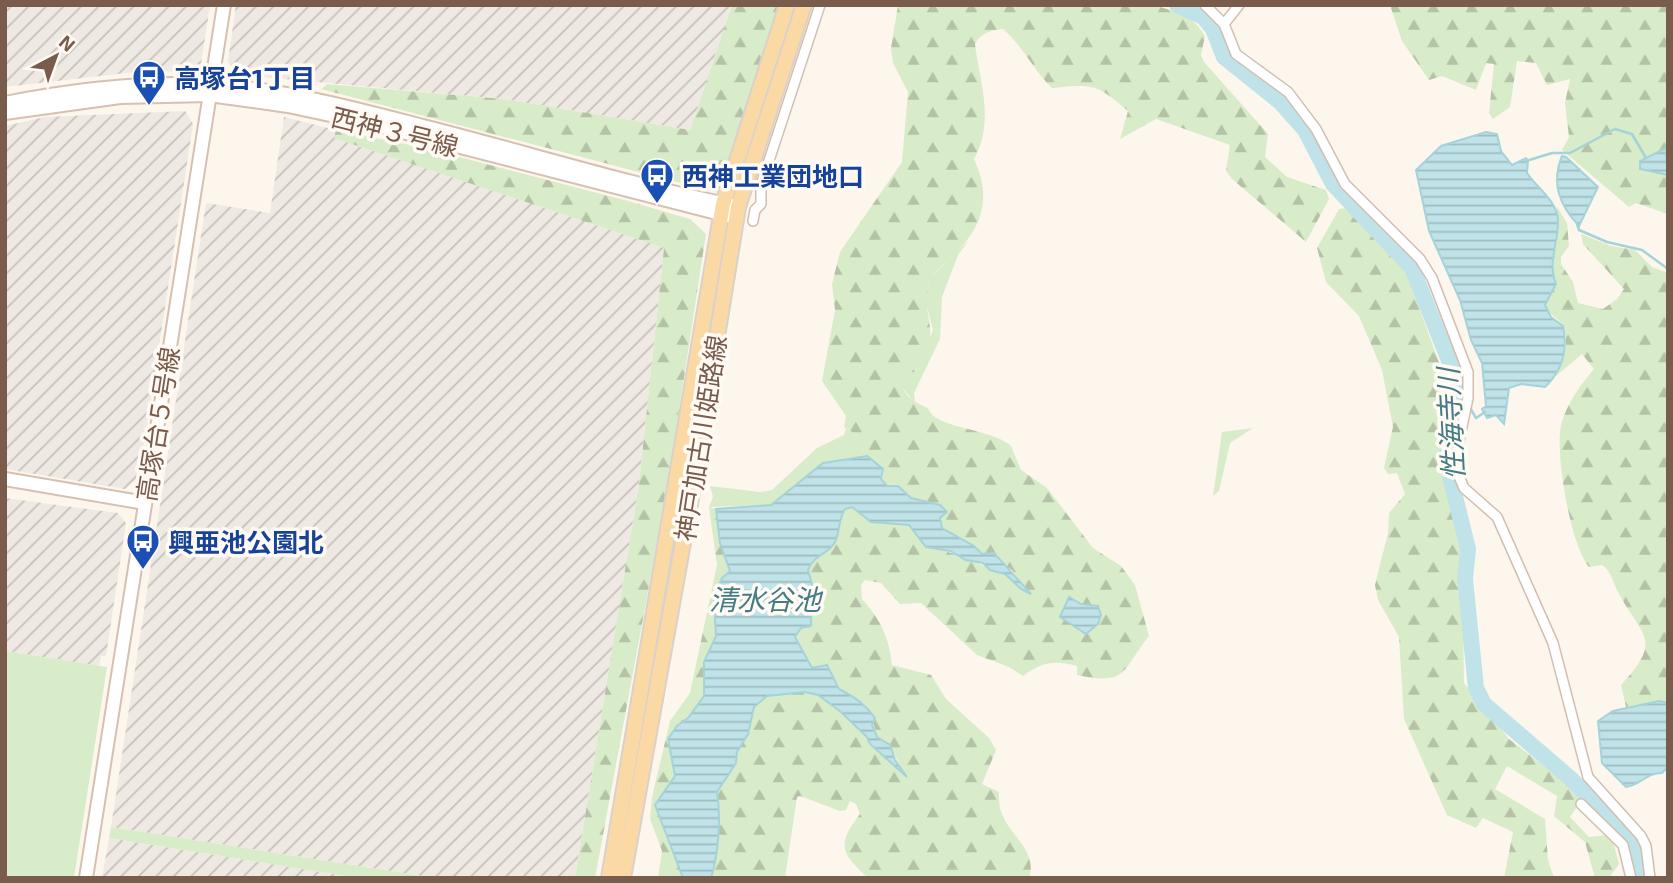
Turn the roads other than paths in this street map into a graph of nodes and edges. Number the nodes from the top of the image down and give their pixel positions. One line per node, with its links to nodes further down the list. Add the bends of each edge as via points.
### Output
1 (224, 5): 8 (street, 高塚台５号線)
2 (787, 5): 11 (main road, 神戸加古川姫路線)
3 (804, 5): 11 (main road, 神戸加古川姫路線)
4 (820, 5): 12 (street, via 761,186 761,204)
5 (1205, 5): 7 (street)
6 (1239, 5): 7 (street)
7 (1224, 24): 17 (street, via 1236,54 1288,92 1317,129 1345,184 1420,259 1448,315 1468,372 1468,398 1454,465 1464,488 1497,517 1553,643 1585,769 1641,836)
8 (210, 90): 9 (street, 西神３号線, via 145,85 54,93); 10 (street, 西神３号線); 11 (street, 西神３号線, via 290,95 370,112); 15 (street, 高塚台５号線)
9 (5, 103)
10 (5, 113)
11 (730, 210): 12 (street); 19 (main road, 神戸加古川姫路線); 20 (main road, 神戸加古川姫路線, via 689,512)
12 (755, 210): 13 (street)
13 (752, 221)
14 (5, 479): 15 (street)
15 (145, 503): 18 (street, 高塚台５号線)
16 (1581, 804): 21 (street, via 1623,845)
17 (1647, 876)
18 (86, 878)
19 (609, 878)
20 (623, 878)
21 (1631, 878)

